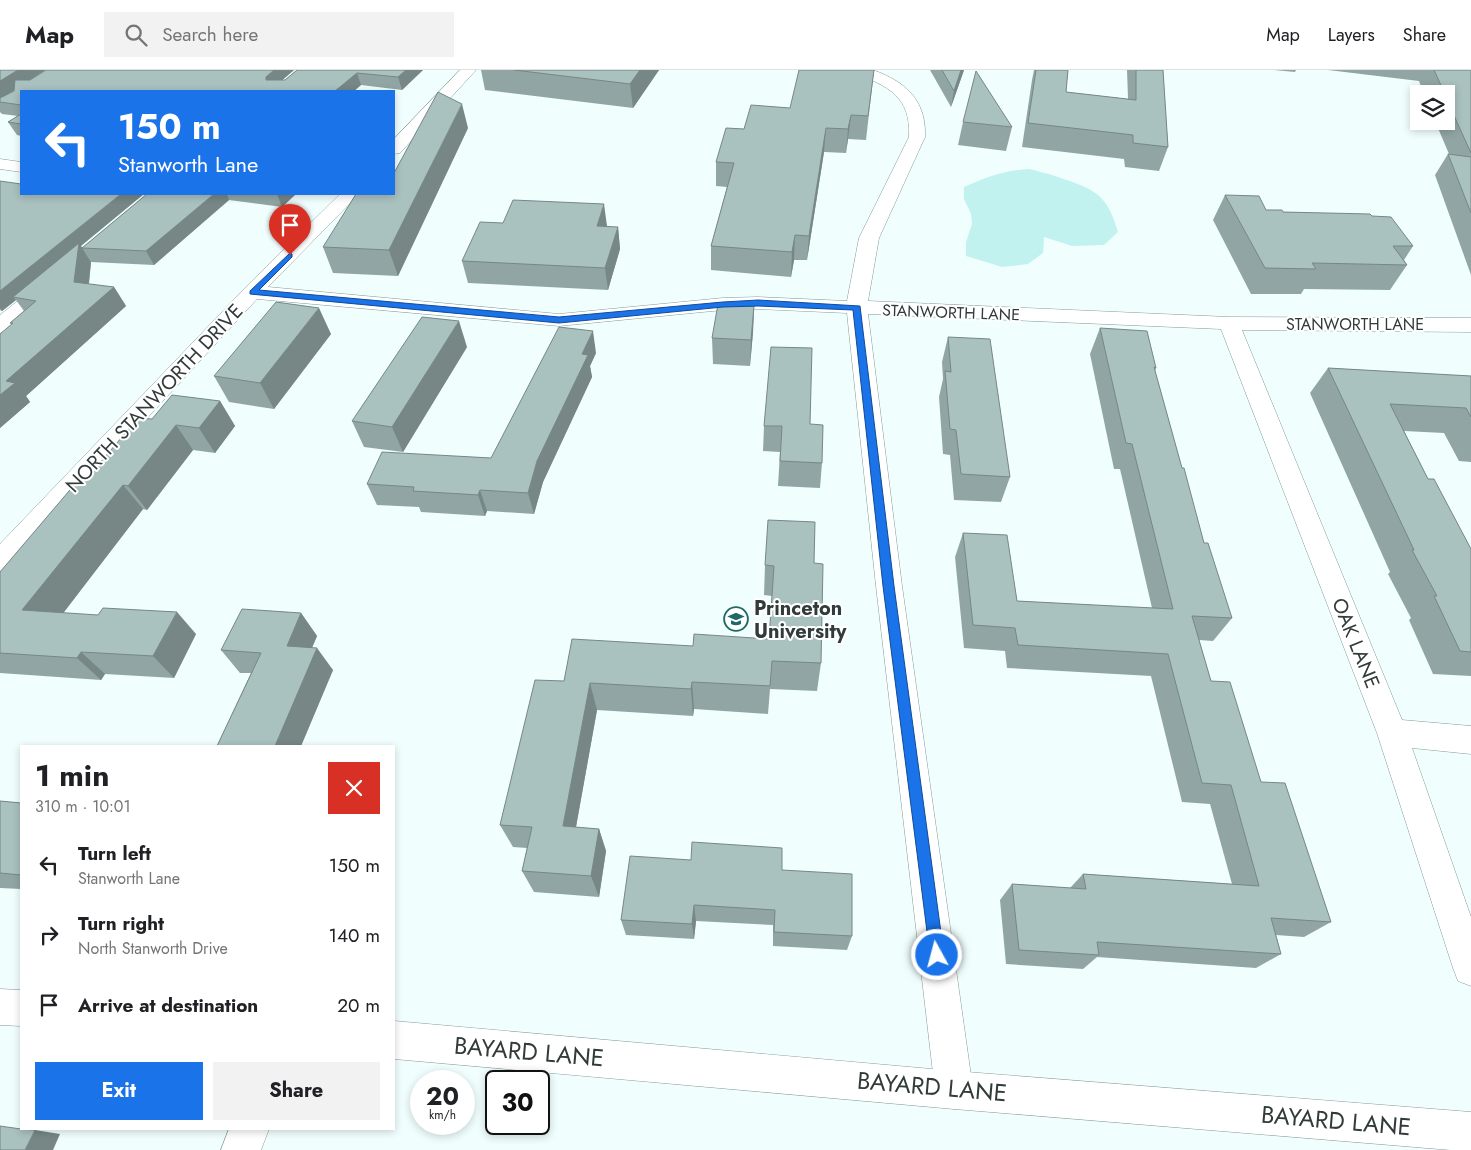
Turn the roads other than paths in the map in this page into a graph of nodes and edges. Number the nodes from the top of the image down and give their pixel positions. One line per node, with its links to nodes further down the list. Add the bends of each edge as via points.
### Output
1 (468, 70): 3 (main road)
2 (859, 70): 9 (main road, via 901,91 917,111 919,122 917,136 869,238)
3 (395, 148)
4 (0, 164): 5 (main road)
5 (20, 167)
6 (349, 195): 8 (main road, NORTH STANWORTH DRIVE)
7 (60, 276): 12 (main road)
8 (252, 292): 9 (main road, STANWORTH LANE, via 559,320 732,304); 13 (main road, NORTH STANWORTH DRIVE)
9 (857, 308): 10 (main road, STANWORTH LANE); 20 (main road)
10 (1229, 323): 11 (main road, STANWORTH LANE); 14 (main road, OAK LANE)
11 (1471, 325)
12 (0, 326)
13 (0, 561)
14 (1392, 733): 15 (main road); 16 (main road, OAK LANE)
15 (1471, 740)
16 (1471, 968)
17 (0, 1007): 18 (main road)
18 (20, 1008)
19 (395, 1040): 20 (main road, BAYARD LANE)
20 (954, 1090): 22 (main road, BAYARD LANE)
21 (249, 1130): 23 (main road)
22 (1471, 1132)
23 (241, 1150)

